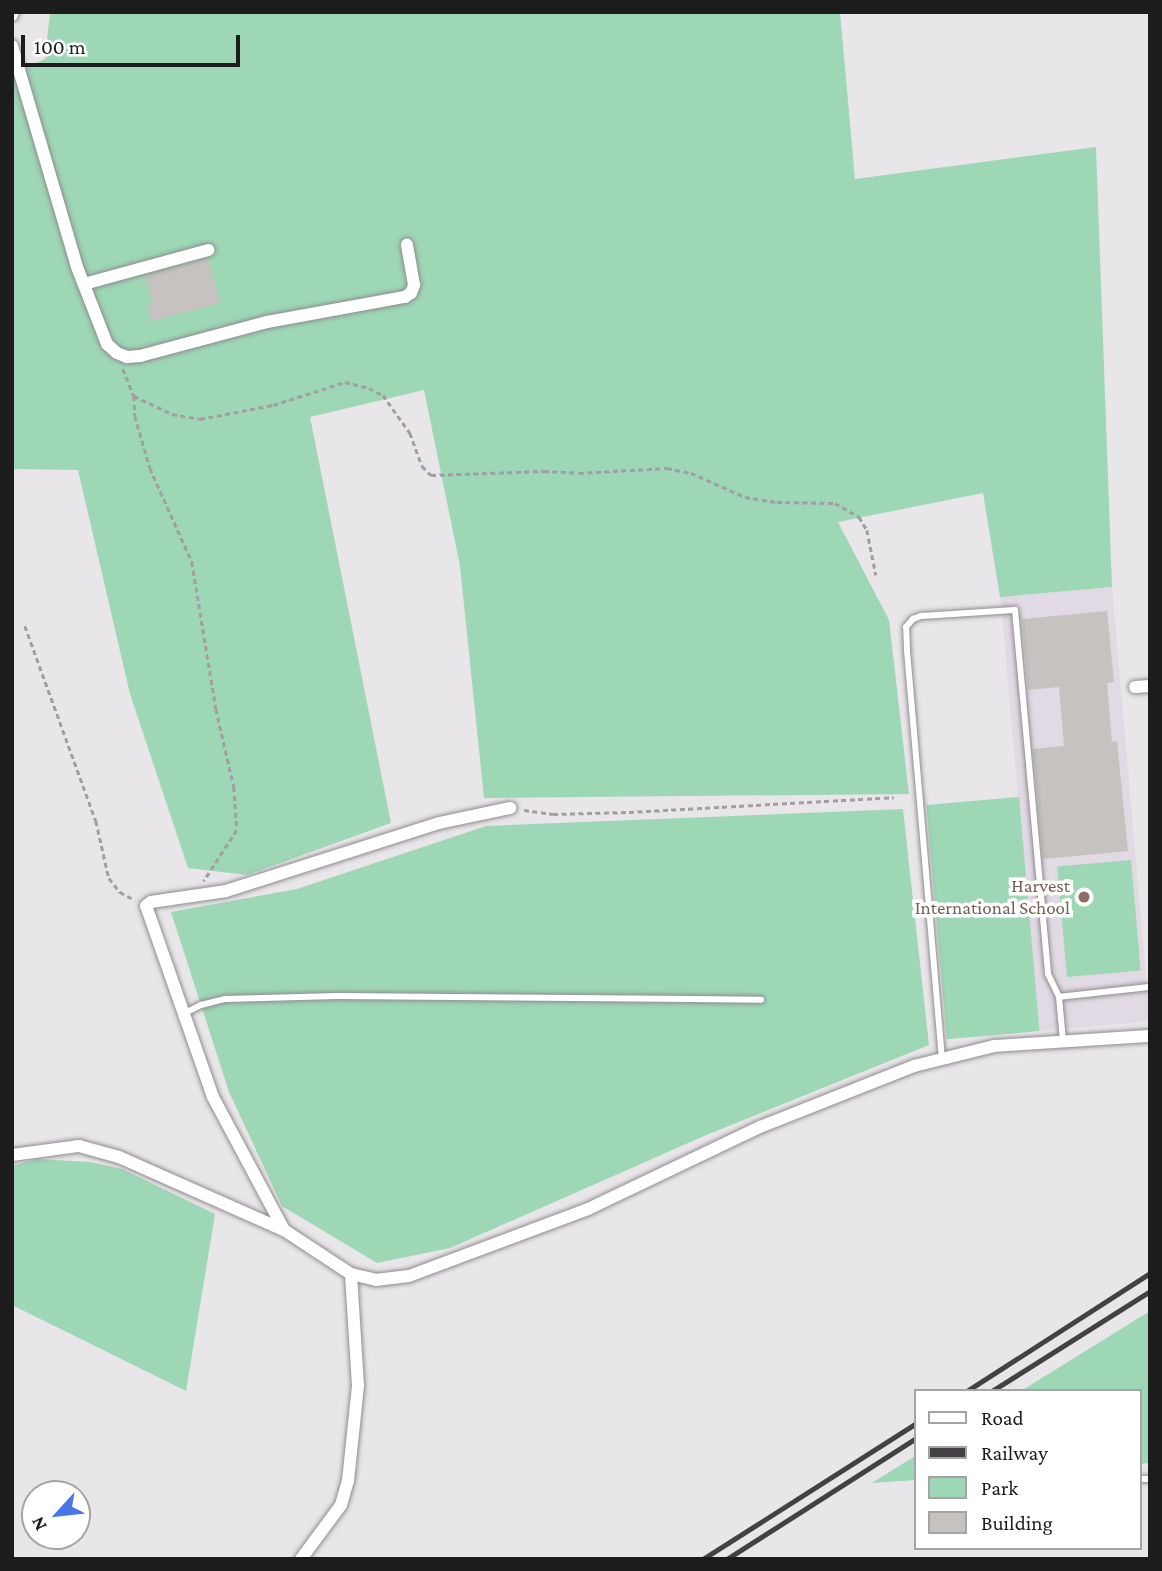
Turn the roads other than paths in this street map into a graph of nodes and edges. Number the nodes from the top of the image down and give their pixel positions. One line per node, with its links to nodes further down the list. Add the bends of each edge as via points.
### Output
1 (12, 46): 4 (street)
2 (407, 245): 4 (street, via 414,285 405,297 267,322 140,356 127,357 111,349)
3 (208, 250): 4 (street)
4 (84, 284)
5 (1135, 687): 6 (street)
6 (1150, 687)
7 (510, 808): 11 (street, via 439,823 226,891 151,902 146,906)
8 (1150, 987): 9 (lane)
9 (1059, 997): 13 (lane); 14 (lane, via 1048,974 1015,610 913,619 906,627 907,650)
10 (761, 1000): 11 (lane, via 337,996 225,999)
11 (184, 1014): 16 (street, via 214,1097)
12 (1150, 1036): 13 (street)
13 (1063, 1041): 14 (street, via 994,1046)
14 (942, 1059): 17 (street, via 854,1088 760,1127 589,1209 515,1238 409,1276 376,1280)
15 (12, 1155): 16 (street, via 79,1146 119,1157)
16 (284, 1230): 17 (street)
17 (351, 1275): 18 (street, via 358,1385 348,1480 341,1505)
18 (301, 1559)

